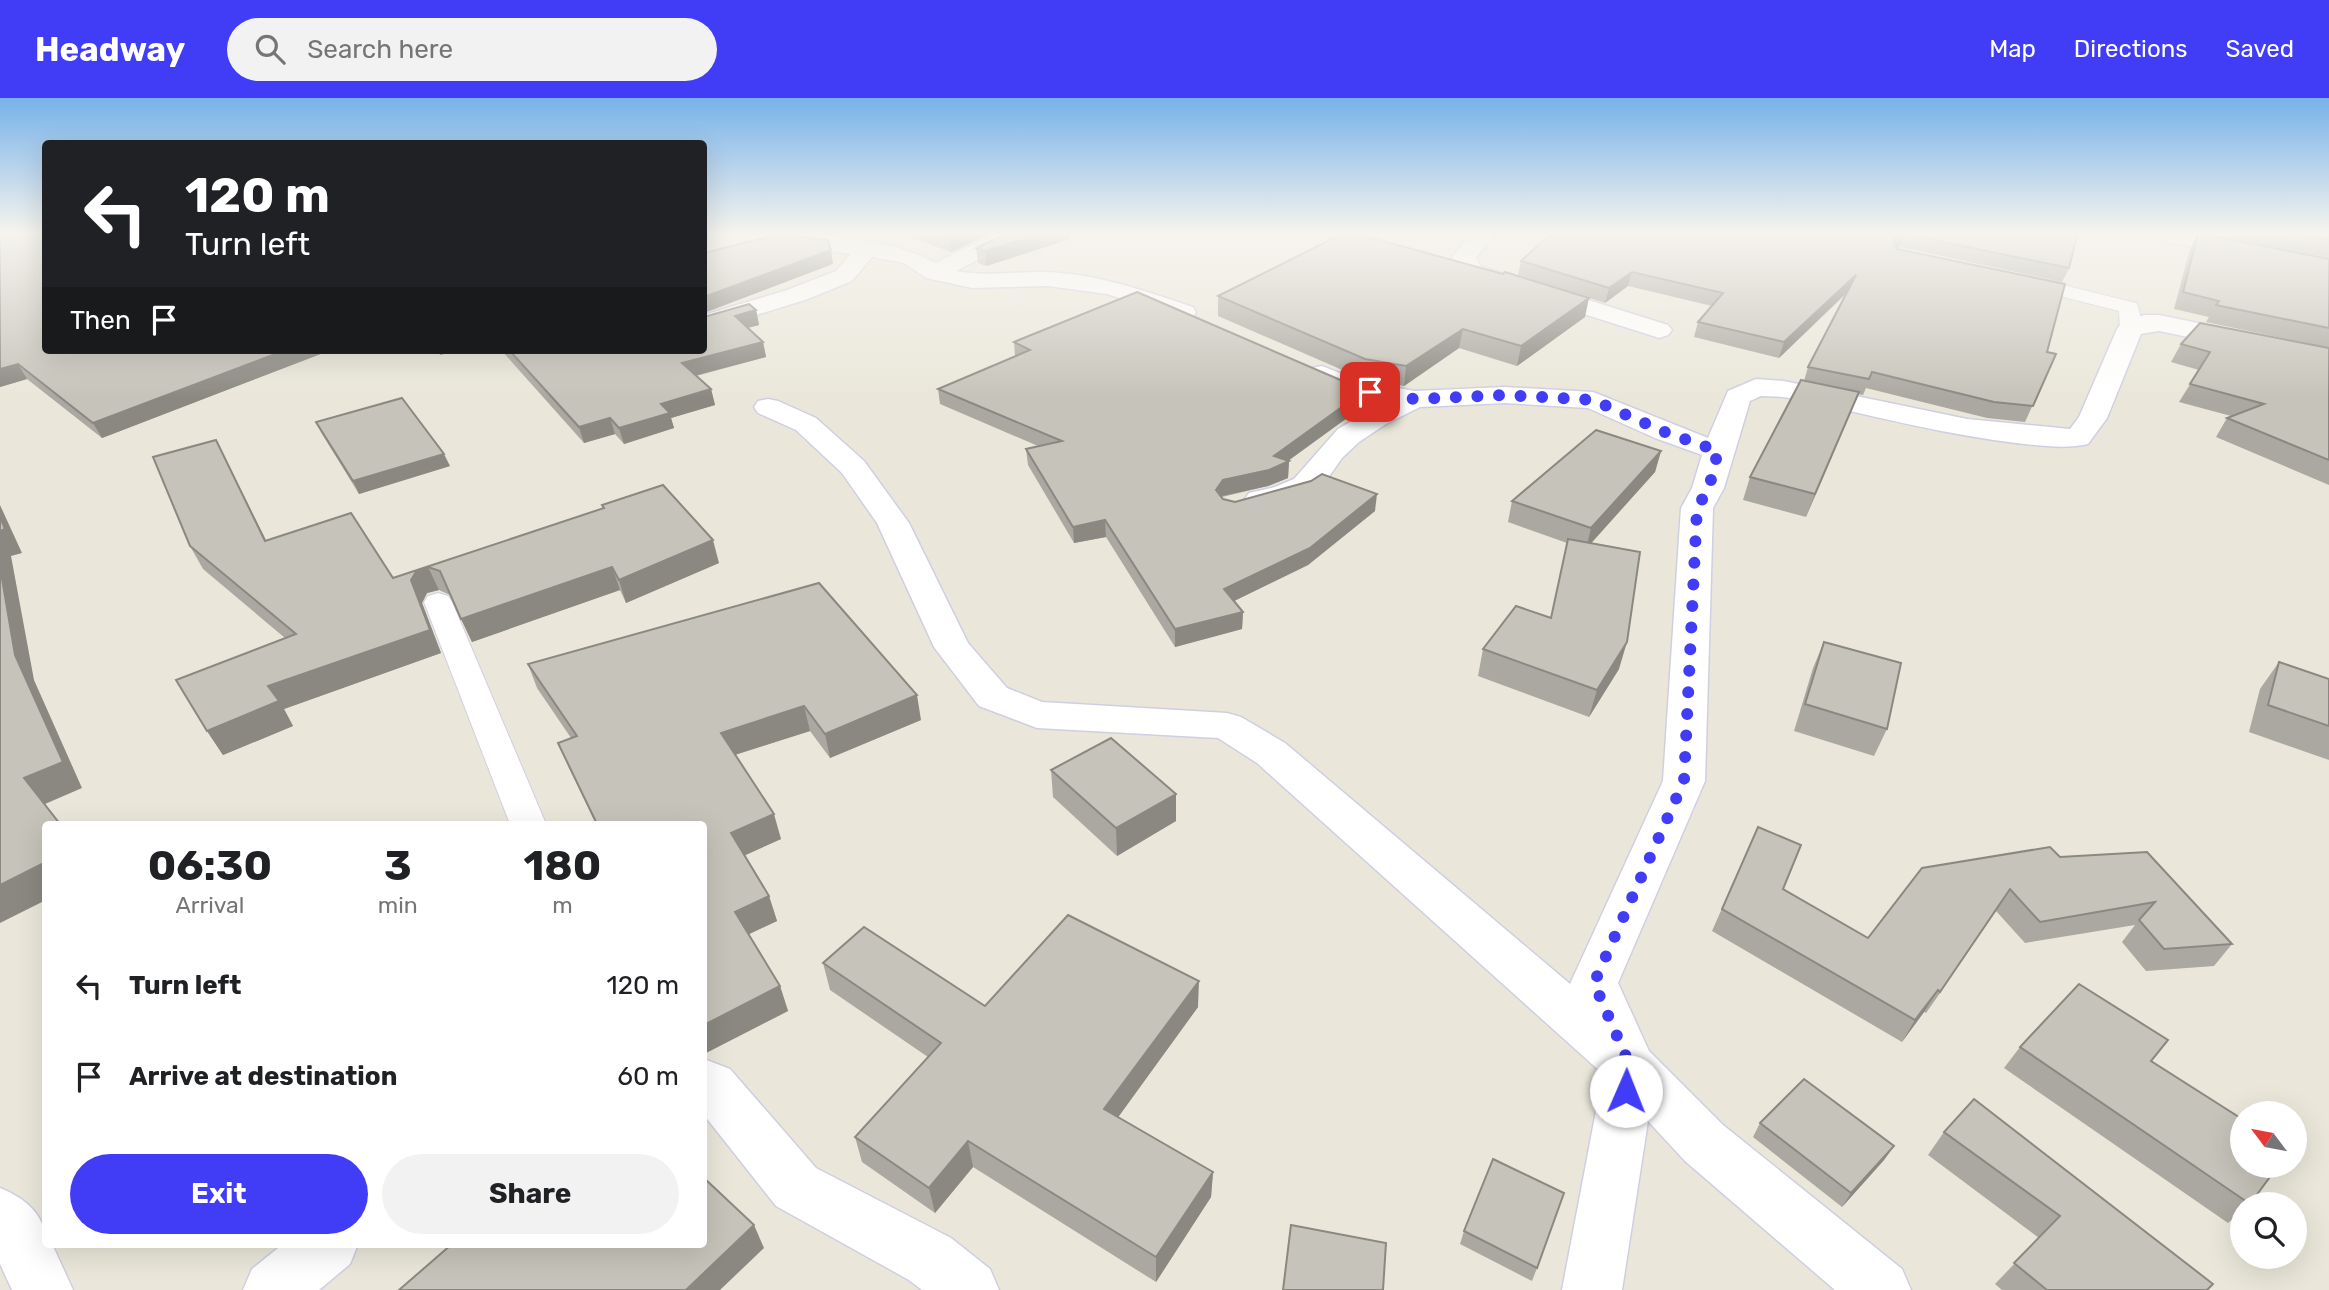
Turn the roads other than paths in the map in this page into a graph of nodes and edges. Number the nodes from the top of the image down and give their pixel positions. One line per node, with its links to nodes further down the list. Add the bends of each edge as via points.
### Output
1 (815, 288): 6 (street)
2 (1113, 288): 5 (street)
3 (1525, 288): 8 (street)
4 (2058, 288): 7 (lane, via 2129,307)
5 (1203, 321)
6 (707, 322)
7 (2130, 329): 9 (street, via 2144,323 2169,324); 13 (street, via 2093,418 2078,438 1979,431 1841,399 1756,387 1738,397)
8 (1659, 330)
9 (2329, 358)
10 (1305, 366): 11 (street, via 1355,389)
11 (1415, 399): 13 (street, via 1505,395 1593,400); 14 (street, via 1354,431 1324,459 1308,483 1288,493)
12 (768, 407): 17 (street, via 806,424 853,467 893,523 952,647 993,697 1037,715 1227,726 1271,753)
13 (1718, 451): 17 (street, via 1709,488 1697,508 1684,781 1594,983)
14 (1234, 506)
15 (438, 602): 16 (lane)
16 (527, 821)
17 (1630, 1066): 24 (street); 25 (street, via 1704,1143)
18 (707, 1083): 23 (street, via 796,1186 930,1259)
19 (0, 1215): 21 (street, via 14,1230)
20 (324, 1248): 22 (street)
21 (43, 1290)
22 (273, 1290)
23 (968, 1290)
24 (1592, 1290)
25 (1881, 1290)

